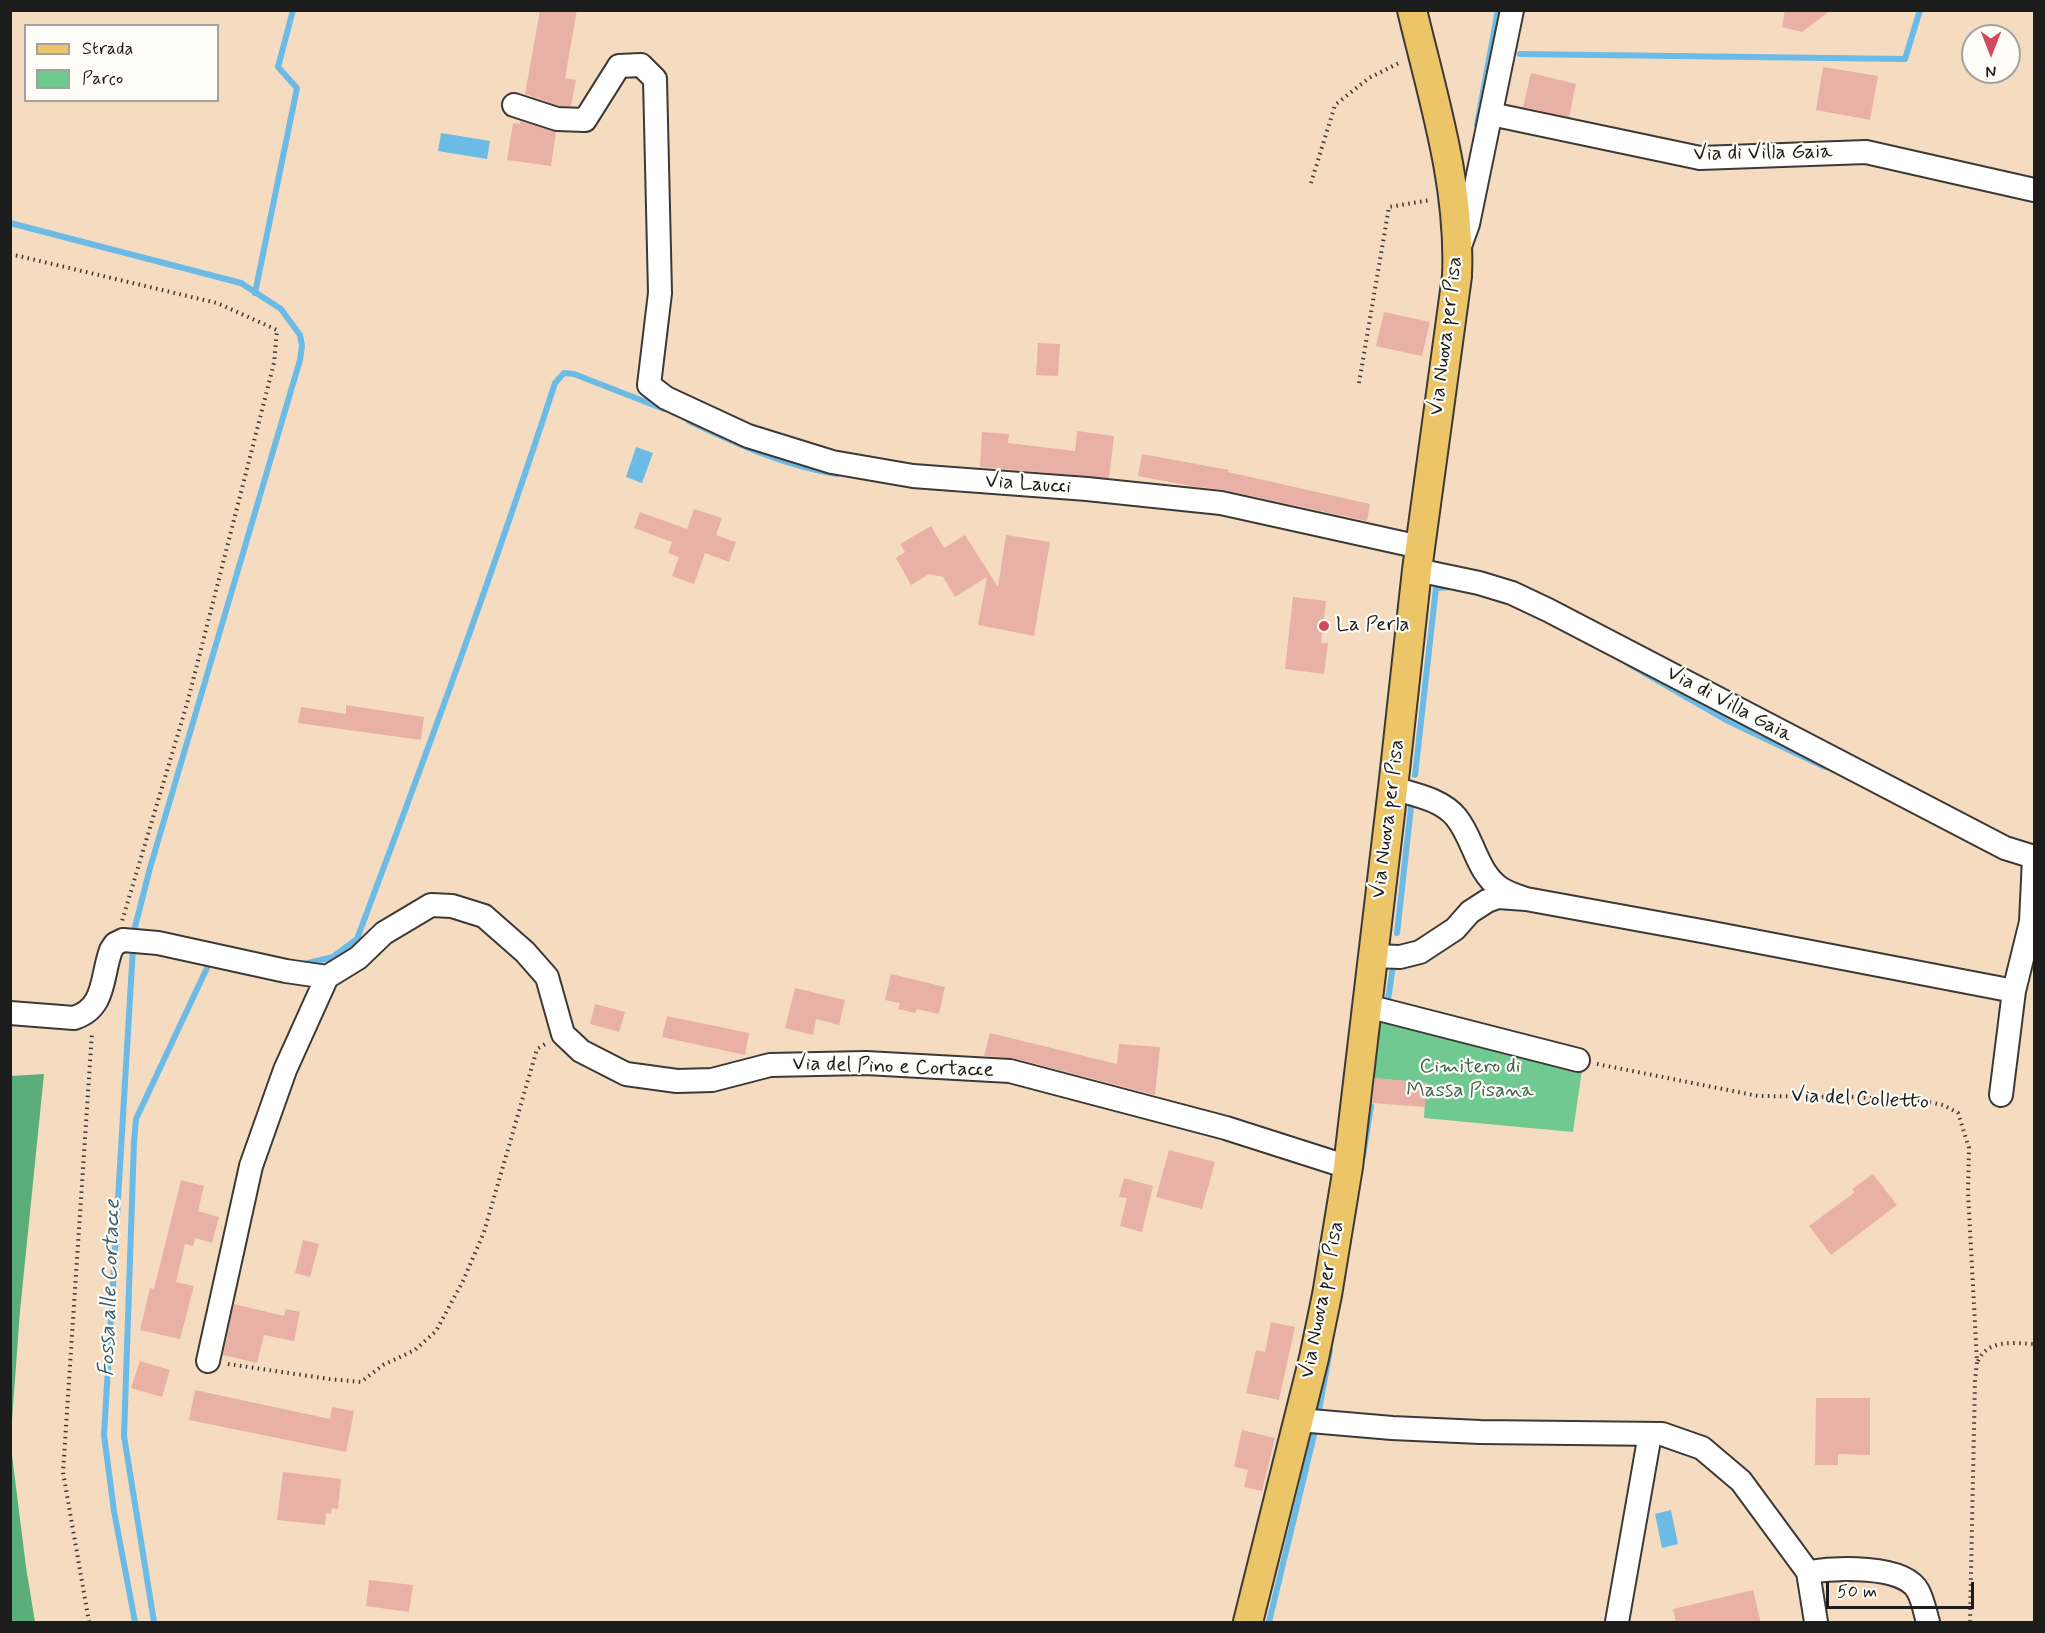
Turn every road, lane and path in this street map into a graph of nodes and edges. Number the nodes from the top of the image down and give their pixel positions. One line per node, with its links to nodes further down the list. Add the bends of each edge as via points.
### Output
1 (1412, 10): 3 (main road, Via Nuova per Pisa)
2 (1512, 10): 5 (street)
3 (1422, 52): 6 (path, via 1369,78 1335,105); 8 (main road, Via Nuova per Pisa)
4 (514, 105): 12 (street, Via Laucci, via 556,119 585,120 619,66 641,65 655,79 660,292 649,385 666,398 748,436 832,462 913,476 1221,503)
5 (1491, 114): 7 (street, Via di Villa Gaia, via 1700,158 1866,152); 9 (street, via 1468,224)
6 (1311, 183)
7 (2034, 190)
8 (1455, 196): 9 (main road, Via Nuova per Pisa); 11 (path, via 1389,207)
9 (1458, 251): 12 (main road, Via Nuova per Pisa)
10 (10, 254): 16 (path, via 217,303 277,330 274,363)
11 (1359, 383)
12 (1419, 559): 13 (main road, Via Nuova per Pisa); 14 (street, Via di Villa Gaia, via 1539,606 2005,848)
13 (1393, 788): 15 (street, via 1434,801 1451,812 1489,878 1500,889); 17 (main road, Via Nuova per Pisa)
14 (2034, 858): 19 (street, via 2031,922)
15 (1526, 899): 17 (street, via 1498,897 1487,901 1420,952 1400,957); 19 (street)
16 (126, 942): 18 (street, via 158,943); 21 (street, via 107,959)
17 (1373, 956): 20 (main road, Via Nuova per Pisa)
18 (327, 977): 23 (street, via 358,958 384,933 431,905 452,906 484,916 547,977); 28 (street, via 285,1070 251,1166)
19 (2014, 991): 25 (street)
20 (1367, 1006): 24 (street); 26 (main road, Via Nuova per Pisa)
21 (93, 1008): 22 (street, via 74,1018); 33 (path, via 63,1472)
22 (10, 1014)
23 (564, 1034): 26 (street, Via del Pino e Cortacce, via 582,1051 626,1074 677,1081 711,1080 770,1065 866,1063 1010,1071 1226,1128); 28 (path, via 537,1049 484,1232 464,1281 436,1331 414,1350 383,1365 361,1382)
24 (1578, 1060): 29 (path, Via del Colletto, via 1758,1096 1923,1101 1958,1113 1969,1148)
25 (2001, 1095)
26 (1347, 1167): 30 (main road, Via Nuova per Pisa, via 1327,1295)
27 (2034, 1344): 29 (path, via 1996,1345 1982,1353)
28 (208, 1361)
29 (1977, 1362): 38 (path, Via del Colletto)
30 (1299, 1419): 31 (street, via 1392,1428); 34 (main road, Via Nuova per Pisa)
31 (1650, 1434): 32 (street, via 1662,1434 1702,1448 1741,1481); 35 (street)
32 (1808, 1572): 36 (street); 37 (street, via 1859,1569 1902,1578 1918,1589)
33 (89, 1623)
34 (1248, 1623)
35 (1617, 1623)
36 (1816, 1623)
37 (1928, 1623)
38 (1971, 1623)

